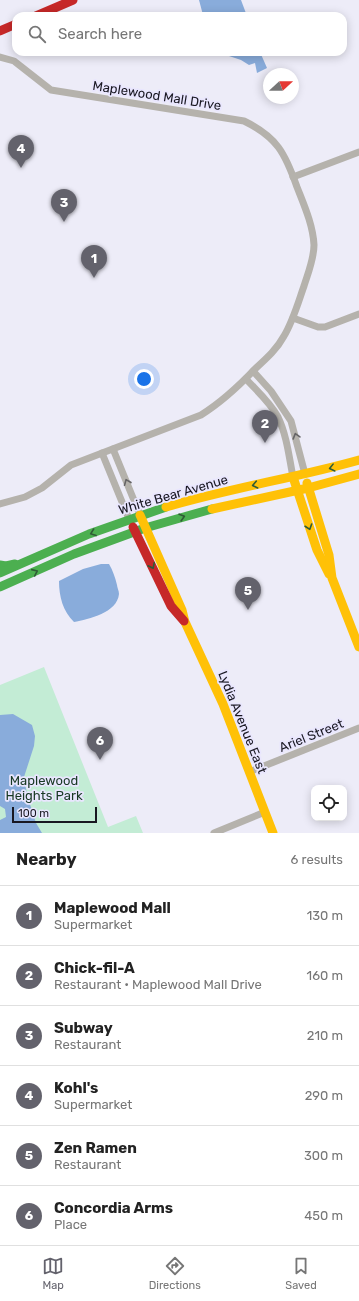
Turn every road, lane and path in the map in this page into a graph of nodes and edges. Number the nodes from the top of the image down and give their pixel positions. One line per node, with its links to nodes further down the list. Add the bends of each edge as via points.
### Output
1 (73, 0): 2 (street)
2 (45, 12)
3 (12, 26): 4 (street)
4 (0, 31)
5 (0, 57): 7 (street, Maplewood Mall Drive, via 14,61 50,90 244,121 258,128 275,142)
6 (359, 152): 7 (street)
7 (294, 177): 9 (street, Maplewood Mall Drive, via 312,227 314,245 312,260)
8 (359, 314): 9 (street, via 325,327)
9 (292, 318): 10 (street, Maplewood Mall Drive, via 276,349)
10 (253, 372): 11 (street, Maplewood Mall Drive); 15 (street, one-way to 10, via 291,421 271,391)
11 (246, 379): 12 (street, Maplewood Mall Drive, via 216,406 201,415); 17 (street, via 277,416 284,432)
12 (113, 449): 13 (street, Maplewood Mall Drive); 21 (street, one-way to 12)
13 (102, 453): 20 (street, Maplewood Mall Drive, via 71,465 42,488 25,497); 22 (street)
14 (359, 460): 15 (street, White Bear Avenue, one-way to 15)
15 (305, 474): 17 (street, White Bear Avenue); 18 (street)
16 (359, 474): 18 (street, White Bear Avenue)
17 (293, 477): 19 (street); 21 (street, White Bear Avenue, one-way to 21, via 221,492)
18 (308, 488): 19 (street, White Bear Avenue); 28 (street, via 329,555)
19 (297, 490): 23 (street, White Bear Avenue, one-way to 19, via 227,505); 28 (street, one-way to 28, via 320,558)
20 (0, 504)
21 (140, 515): 22 (street, White Bear Avenue); 23 (street, Lydia Avenue East)
22 (129, 519): 24 (street, Lydia Avenue East); 25 (street, White Bear Avenue, one-way to 25, via 72,540)
23 (145, 528): 24 (street, White Bear Avenue); 30 (street, Lydia Avenue East)
24 (134, 532): 29 (street, White Bear Avenue, one-way to 24, via 74,554); 30 (street, Lydia Avenue East, one-way to 30, via 171,606)
25 (26, 561): 26 (street); 27 (street, White Bear Avenue)
26 (0, 565)
27 (0, 573)
28 (332, 578): 31 (street)
29 (0, 587)
30 (185, 622): 33 (street, Lydia Avenue East, via 218,693)
31 (359, 647)
32 (359, 728): 33 (street, Ariel Street)
33 (249, 772): 34 (street, Lydia Avenue East)
34 (265, 812): 35 (street); 36 (street, Lydia Avenue East)
35 (214, 833)
36 (273, 833)

